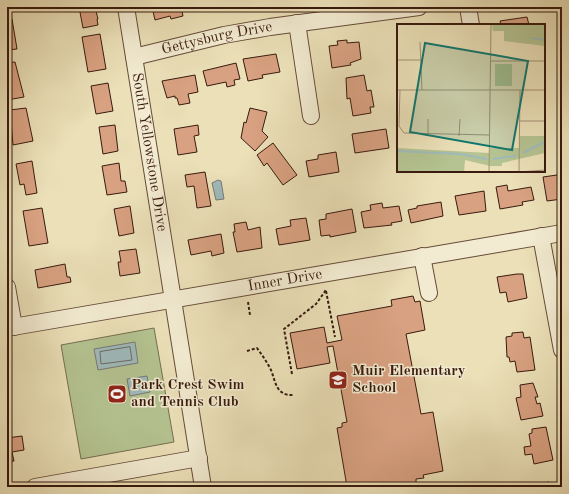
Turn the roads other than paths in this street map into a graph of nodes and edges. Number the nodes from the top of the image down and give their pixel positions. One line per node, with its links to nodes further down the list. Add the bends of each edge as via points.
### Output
1 (126, 7): 6 (street, South Yellowstone Drive)
2 (418, 7): 4 (street, Gettysburg Drive)
3 (468, 7): 5 (street)
4 (297, 23): 6 (street, Gettysburg Drive, via 224,35); 7 (street)
5 (471, 24)
6 (134, 57): 13 (street, South Yellowstone Drive)
7 (311, 116)
8 (562, 233): 9 (street, Inner Drive)
9 (541, 236): 10 (street, Inner Drive); 15 (street)
10 (422, 256): 12 (street); 13 (street, Inner Drive)
11 (7, 287): 14 (street)
12 (429, 293)
13 (173, 298): 14 (street, Inner Drive); 16 (street, South Yellowstone Drive)
14 (10, 327)
15 (562, 350)
16 (199, 458): 17 (street); 18 (street, South Yellowstone Drive)
17 (35, 487)
18 (203, 487)

